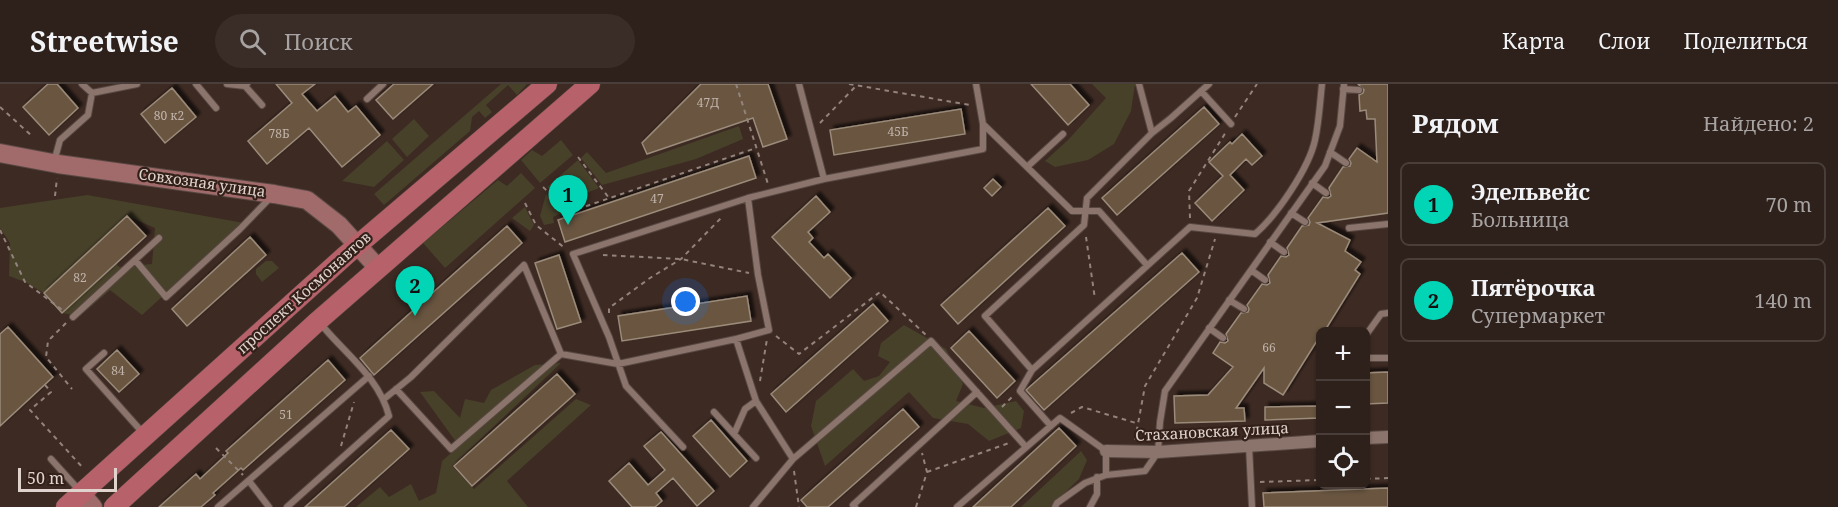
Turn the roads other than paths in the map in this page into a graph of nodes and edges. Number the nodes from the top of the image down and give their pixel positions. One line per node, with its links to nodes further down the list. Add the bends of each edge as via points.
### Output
1 (82, 84): 17 (lane)
2 (137, 84): 17 (lane)
3 (196, 84): 20 (lane)
4 (227, 84): 12 (lane)
5 (383, 84): 18 (lane)
6 (590, 84): 46 (main road, проспект Космонавтов)
7 (799, 84): 30 (lane)
8 (975, 84): 21 (lane)
9 (1139, 84): 23 (lane)
10 (1209, 84): 16 (lane)
11 (1322, 84): 45 (lane, via 1315,141 1307,165 1265,226 1256,234 1190,226)
12 (246, 85): 19 (lane)
13 (544, 85): 42 (main road, проспект Космонавтов)
14 (1344, 87): 15 (lane); 25 (lane, via 1340,126)
15 (1359, 90)
16 (1202, 91): 22 (lane); 23 (lane)
17 (92, 93): 29 (lane, via 88,115 60,140)
18 (367, 99)
19 (262, 105)
20 (216, 108)
21 (982, 124): 28 (lane); 30 (lane, via 984,148)
22 (1231, 124)
23 (1152, 133): 35 (lane, via 1087,198)
24 (1063, 134): 28 (lane)
25 (1330, 152): 27 (lane); 31 (lane)
26 (0, 153): 29 (street, Совхозная улица)
27 (1346, 163)
28 (1027, 167): 35 (lane, via 1072,211)
29 (55, 170): 33 (street, Совхозная улица)
30 (824, 179): 34 (lane)
31 (1312, 183): 32 (lane); 36 (lane)
32 (1326, 193)
33 (274, 194): 42 (street, Совхозная улица, via 307,200); 44 (lane, via 166,297)
34 (748, 198): 57 (lane, via 769,330); 62 (lane, via 573,254)
35 (1086, 211): 45 (lane, via 1099,211); 63 (lane, via 1084,225 985,316)
36 (1291, 213): 37 (lane); 41 (lane)
37 (1305, 222)
38 (1388, 224): 39 (lane)
39 (1349, 228)
40 (159, 238): 44 (lane)
41 (1270, 242): 43 (lane); 47 (lane)
42 (358, 245): 46 (street, Совхозная улица); 72 (main road, проспект Космонавтов)
43 (1284, 252)
44 (135, 260): 52 (lane)
45 (1147, 265): 63 (lane)
46 (378, 268): 53 (main road, проспект Космонавтов)
47 (1251, 270): 48 (lane); 49 (lane)
48 (1265, 280)
49 (1229, 300): 50 (lane); 54 (lane)
50 (1244, 309)
51 (1388, 313): 55 (lane, via 1381,314)
52 (72, 317)
53 (318, 321): 64 (lane); 90 (main road, проспект Космонавтов)
54 (1209, 328): 56 (lane); 80 (lane, via 1165,391)
55 (1370, 328)
56 (1223, 338)
57 (736, 339): 62 (lane); 68 (lane)
58 (104, 352): 72 (lane, via 86,369)
59 (561, 354): 62 (lane); 65 (lane, via 451,449); 65 (lane, via 524,265)
60 (1370, 358): 61 (lane)
61 (1388, 358)
62 (618, 364): 77 (lane, via 626,386)
63 (1032, 370): 70 (lane, via 1020,391)
64 (369, 376): 67 (lane); 86 (lane)
65 (396, 389): 67 (lane)
66 (977, 392): 78 (lane); 83 (lane, via 931,341); 94 (lane)
67 (384, 399): 93 (lane, via 389,416)
68 (756, 401): 71 (lane, via 746,409); 83 (lane)
69 (714, 412): 71 (lane)
70 (1051, 426): 78 (lane); 79 (lane, via 1060,418)
71 (734, 434): 81 (lane)
72 (145, 435): 87 (main road, проспект Космонавтов)
73 (1388, 437): 74 (street)
74 (1370, 438)
75 (1316, 441): 76 (street, Стахановская улица)
76 (1249, 446): 80 (street, Стахановская улица); 98 (lane)
77 (683, 447)
78 (1026, 447): 95 (lane)
79 (1106, 451): 80 (street, Стахановская улица); 84 (lane)
80 (1158, 452): 84 (lane, via 1145,471)
81 (756, 458)
82 (51, 459): 87 (lane)
83 (793, 459): 88 (lane)
84 (1106, 475): 85 (lane)
85 (1097, 477): 96 (lane); 97 (lane, via 1097,494)
86 (249, 481): 91 (lane); 92 (lane)
87 (87, 500): 89 (main road, проспект Космонавтов)
88 (757, 505)
89 (66, 507)
90 (114, 507)
91 (218, 507)
92 (269, 507)
93 (287, 507)
94 (855, 507)
95 (957, 507)
96 (1055, 507)
97 (1090, 507)
98 (1252, 507)

